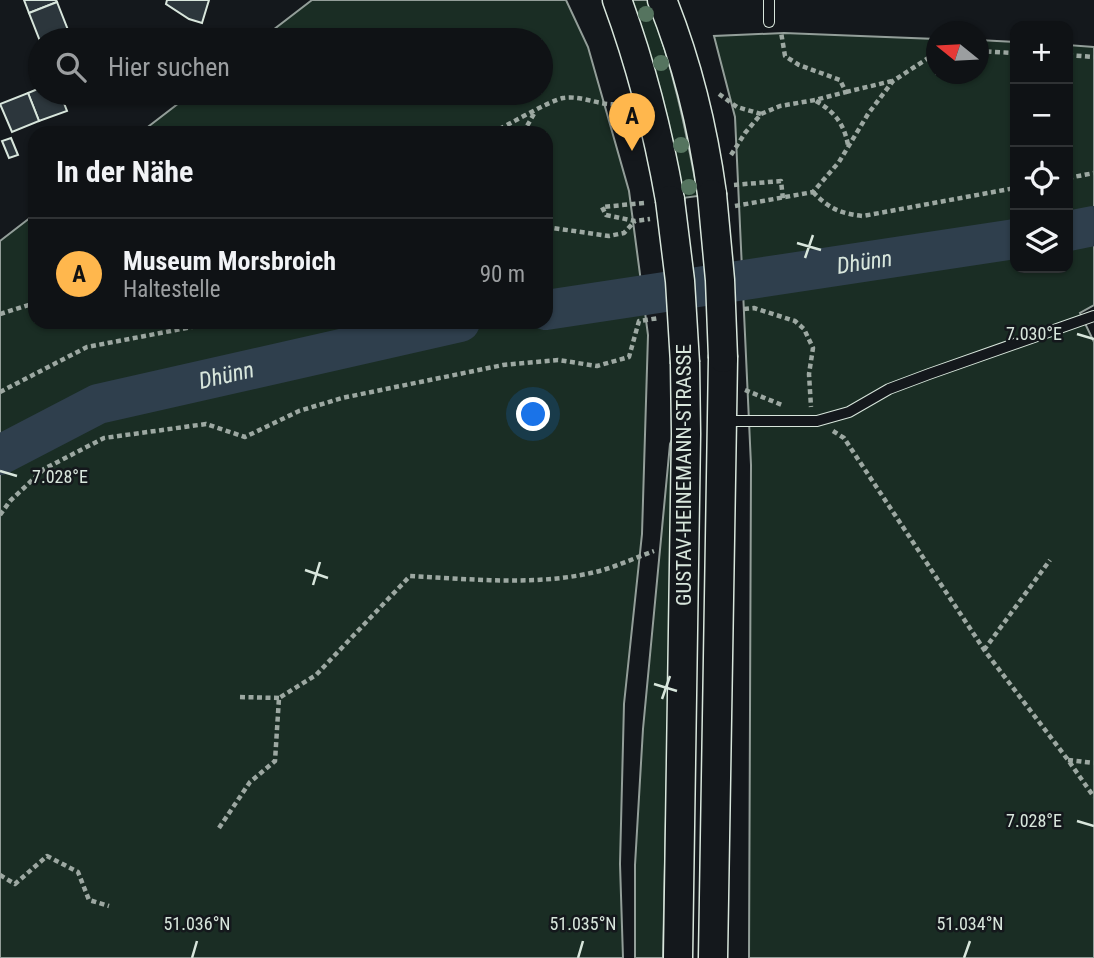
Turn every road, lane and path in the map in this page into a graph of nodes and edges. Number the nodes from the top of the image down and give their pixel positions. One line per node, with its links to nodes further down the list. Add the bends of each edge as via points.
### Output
1 (617, 0): 29 (main road, GUSTAV-HEINEMANN-STRASSE, via 658,134)
2 (662, 0): 27 (main road, GUSTAV-HEINEMANN-STRASSE, via 681,51 707,163)
3 (769, 0): 4 (lane)
4 (769, 22)
5 (781, 22): 12 (path, via 785,56 840,80)
6 (989, 52): 7 (path)
7 (1010, 53)
8 (1073, 55): 9 (path)
9 (1094, 57)
10 (926, 60): 11 (path)
11 (893, 81): 12 (path); 22 (path)
12 (846, 92): 14 (path)
13 (719, 94): 19 (path, via 737,107)
14 (815, 100): 19 (path); 22 (path, via 839,119)
15 (553, 103): 16 (path, via 582,98)
16 (618, 104)
17 (549, 105): 18 (path)
18 (536, 112): 20 (path); 21 (path)
19 (761, 114): 23 (path)
20 (507, 126)
21 (527, 126)
22 (848, 145): 26 (path, via 813,192 825,205 845,215 863,216)
23 (731, 155)
24 (1094, 173): 25 (path)
25 (1073, 177)
26 (1010, 189)
27 (722, 190): 28 (path, via 781,181); 40 (main road, GUSTAV-HEINEMANN-STRASSE, bridge)
28 (783, 199)
29 (657, 202): 30 (path, via 602,207 606,215 635,221 624,233 608,236); 53 (main road, GUSTAV-HEINEMANN-STRASSE, bridge, via 680,281 685,363)
30 (553, 228)
31 (28, 305): 33 (path)
32 (754, 308): 39 (path, via 795,321 804,329 813,348 809,374)
33 (0, 314)
34 (1094, 316): 39 (lane, via 890,389 849,412)
35 (639, 321): 41 (path, via 629,357 597,366 558,360 503,365 342,398 299,411 245,437 206,424 103,438 44,469)
36 (181, 329): 38 (path, via 87,347)
37 (744, 389): 39 (path)
38 (0, 392)
39 (815, 419): 40 (lane); 44 (path, via 844,438)
40 (722, 421): 54 (main road, GUSTAV-HEINEMANN-STRASSE)
41 (0, 515)
42 (654, 551): 46 (path, via 602,570 554,579 410,576 316,675)
43 (1051, 560): 44 (path)
44 (984, 650): 47 (path)
45 (240, 697): 46 (path)
46 (279, 698): 50 (path, via 275,761 250,782)
47 (1068, 760): 48 (path); 49 (path)
48 (1094, 763)
49 (1094, 797)
50 (219, 828)
51 (0, 876): 52 (path, via 15,884 47,856 78,872 89,900)
52 (110, 906)
53 (678, 958)
54 (713, 958)

